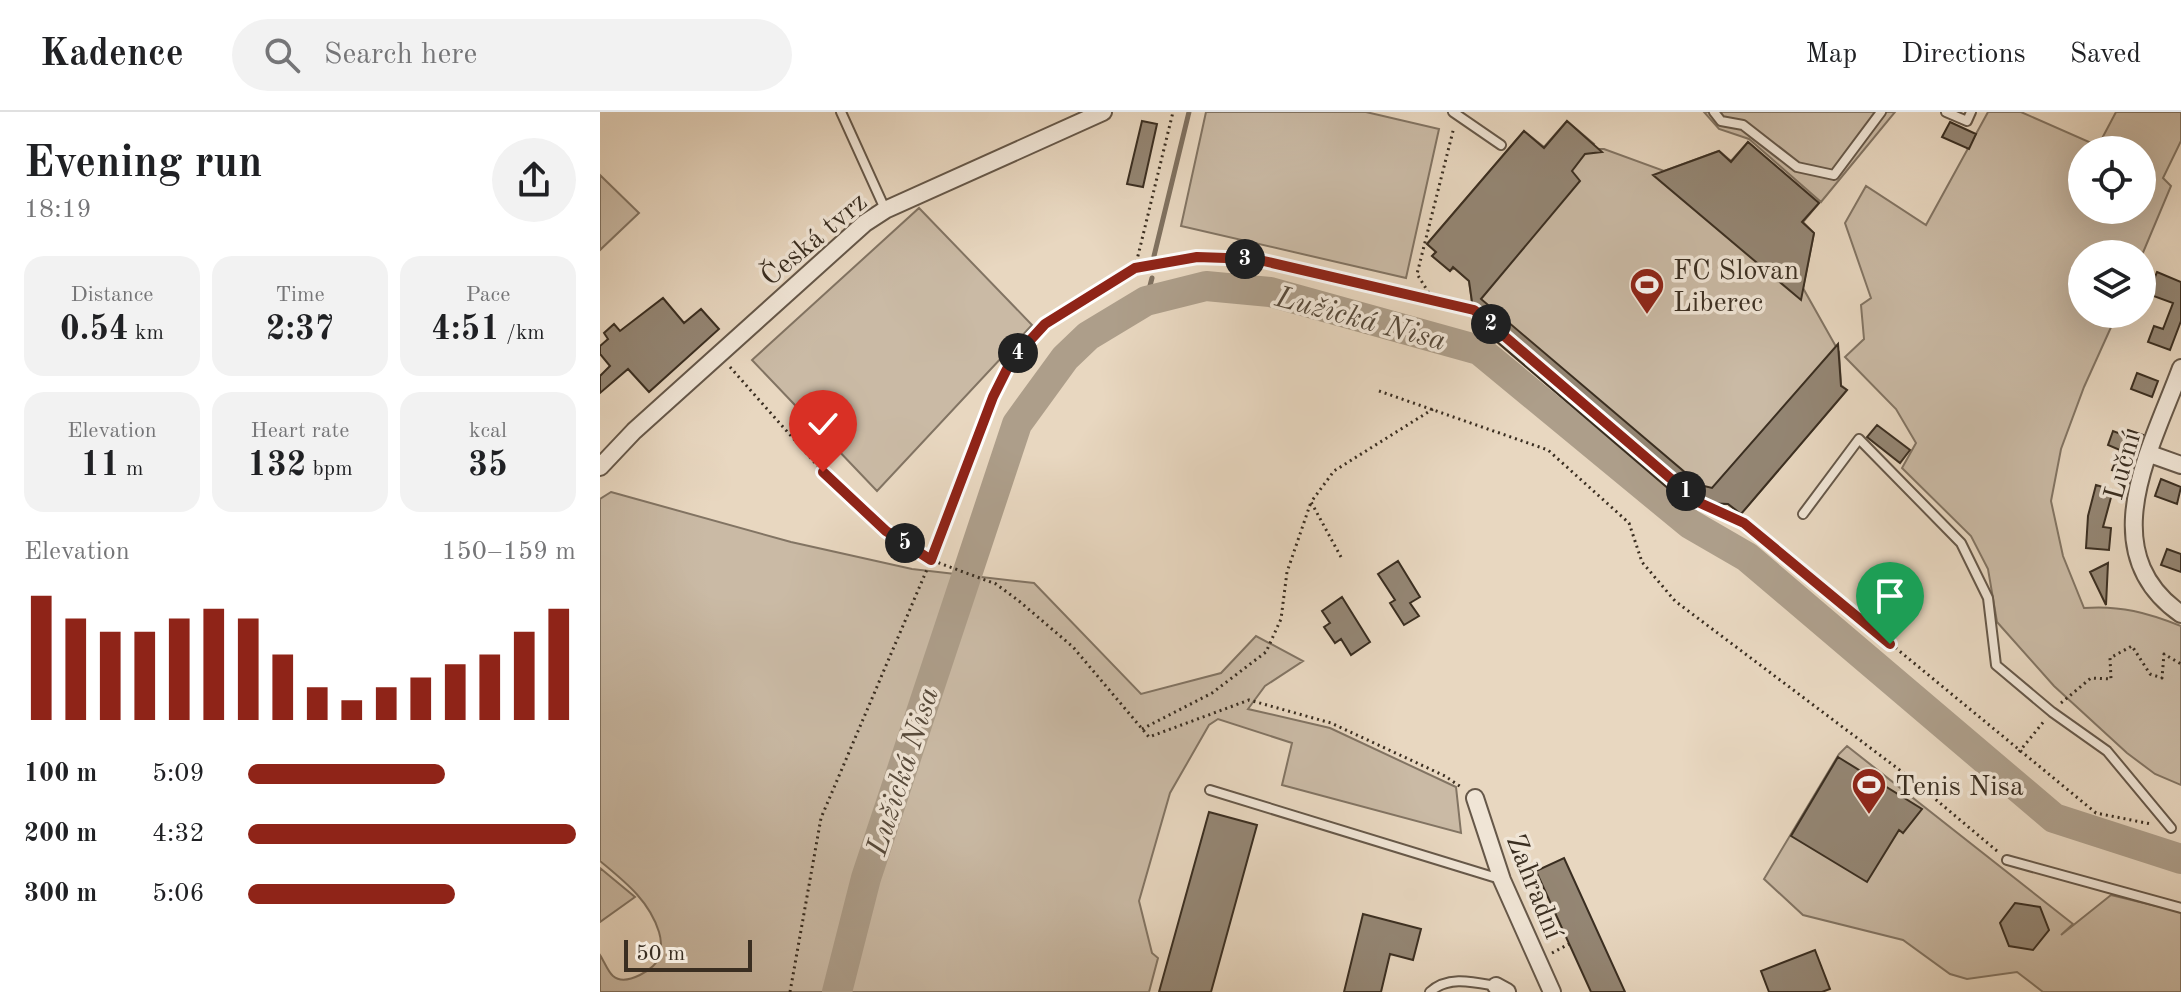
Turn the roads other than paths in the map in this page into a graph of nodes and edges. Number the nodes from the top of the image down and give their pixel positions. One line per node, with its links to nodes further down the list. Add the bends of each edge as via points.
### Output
1 (841, 112): 9 (lane)
2 (1103, 112): 9 (street, Česká tvrz)
3 (1714, 112): 4 (lane, via 1721,121 1754,132 1797,167 1834,175)
4 (1881, 112)
5 (1946, 112): 6 (lane, via 1967,121)
6 (1971, 112)
7 (1455, 114): 8 (lane)
8 (1501, 145)
9 (885, 210): 13 (street, Česká tvrz, via 832,250)
10 (2181, 368): 11 (street, Luční)
11 (2150, 454): 12 (street); 15 (street, Luční, via 2135,496 2132,526 2146,579)
12 (2181, 465)
13 (600, 467)
14 (1803, 514): 18 (lane, via 1859,439 1961,543 1988,598 1996,665 2107,751)
15 (2181, 614)
16 (1210, 790): 20 (lane)
17 (1475, 798): 20 (street, Zahradní)
18 (2171, 828)
19 (2007, 860): 21 (lane)
20 (1502, 880): 24 (street, Zahradní)
21 (2181, 908)
22 (1502, 989): 23 (lane, via 1461,980)
23 (1430, 992)
24 (1552, 992)

